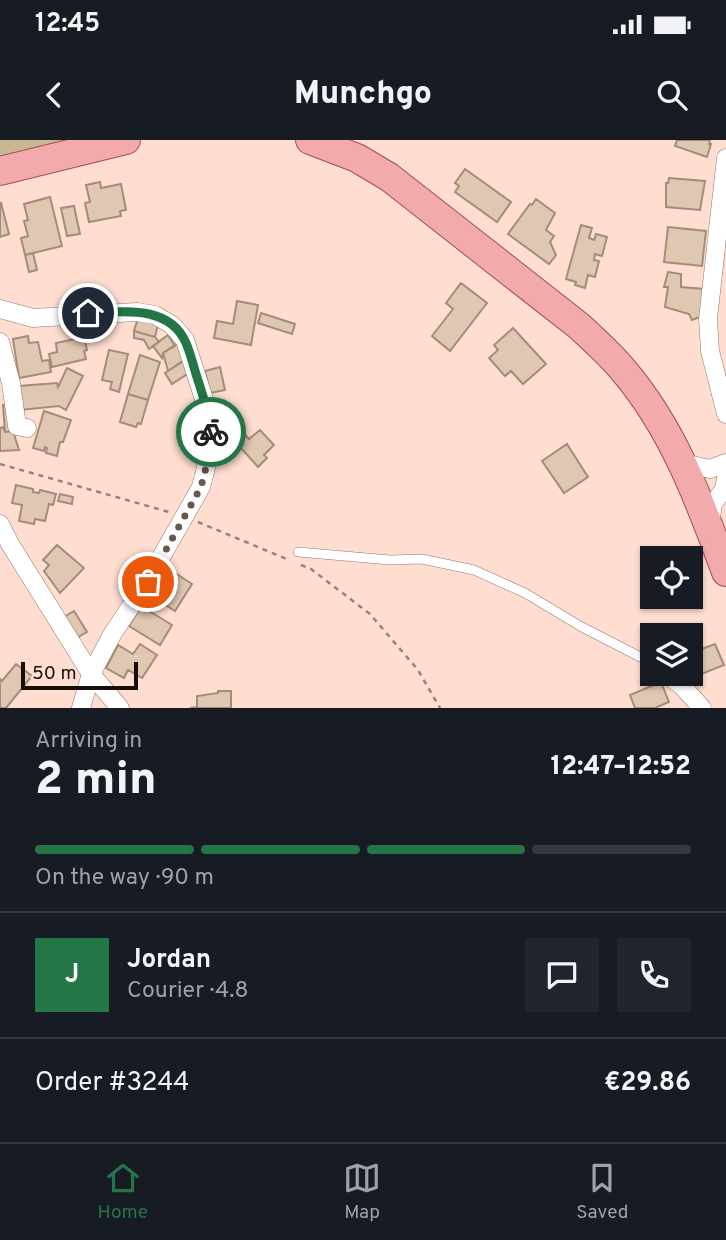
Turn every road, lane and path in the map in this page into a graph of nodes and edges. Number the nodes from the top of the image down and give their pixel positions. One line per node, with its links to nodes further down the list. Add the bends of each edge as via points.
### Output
1 (310, 140): 9 (main road, via 389,177 579,326 631,380)
2 (116, 141): 4 (main road)
3 (726, 158): 7 (street, via 708,319 710,351)
4 (0, 171)
5 (0, 309): 14 (street, via 33,318 137,312 172,325 185,340 210,418 212,444 201,487)
6 (0, 342): 8 (street, via 17,426)
7 (726, 414)
8 (27, 428)
9 (683, 463): 10 (street, via 710,469); 13 (main road)
10 (726, 463)
11 (0, 464): 14 (path)
12 (726, 478): 13 (street); 16 (street, via 713,504)
13 (695, 492): 16 (main road)
14 (183, 516): 20 (street); 24 (path, via 311,569 370,614 418,670)
15 (0, 524): 20 (street)
16 (710, 528): 18 (main road)
17 (298, 552): 19 (lane, via 390,560 422,558 474,570)
18 (726, 572)
19 (640, 657)
20 (91, 674): 22 (street); 23 (street)
21 (682, 686): 25 (street)
22 (81, 708)
23 (120, 708)
24 (440, 708)
25 (702, 708)

